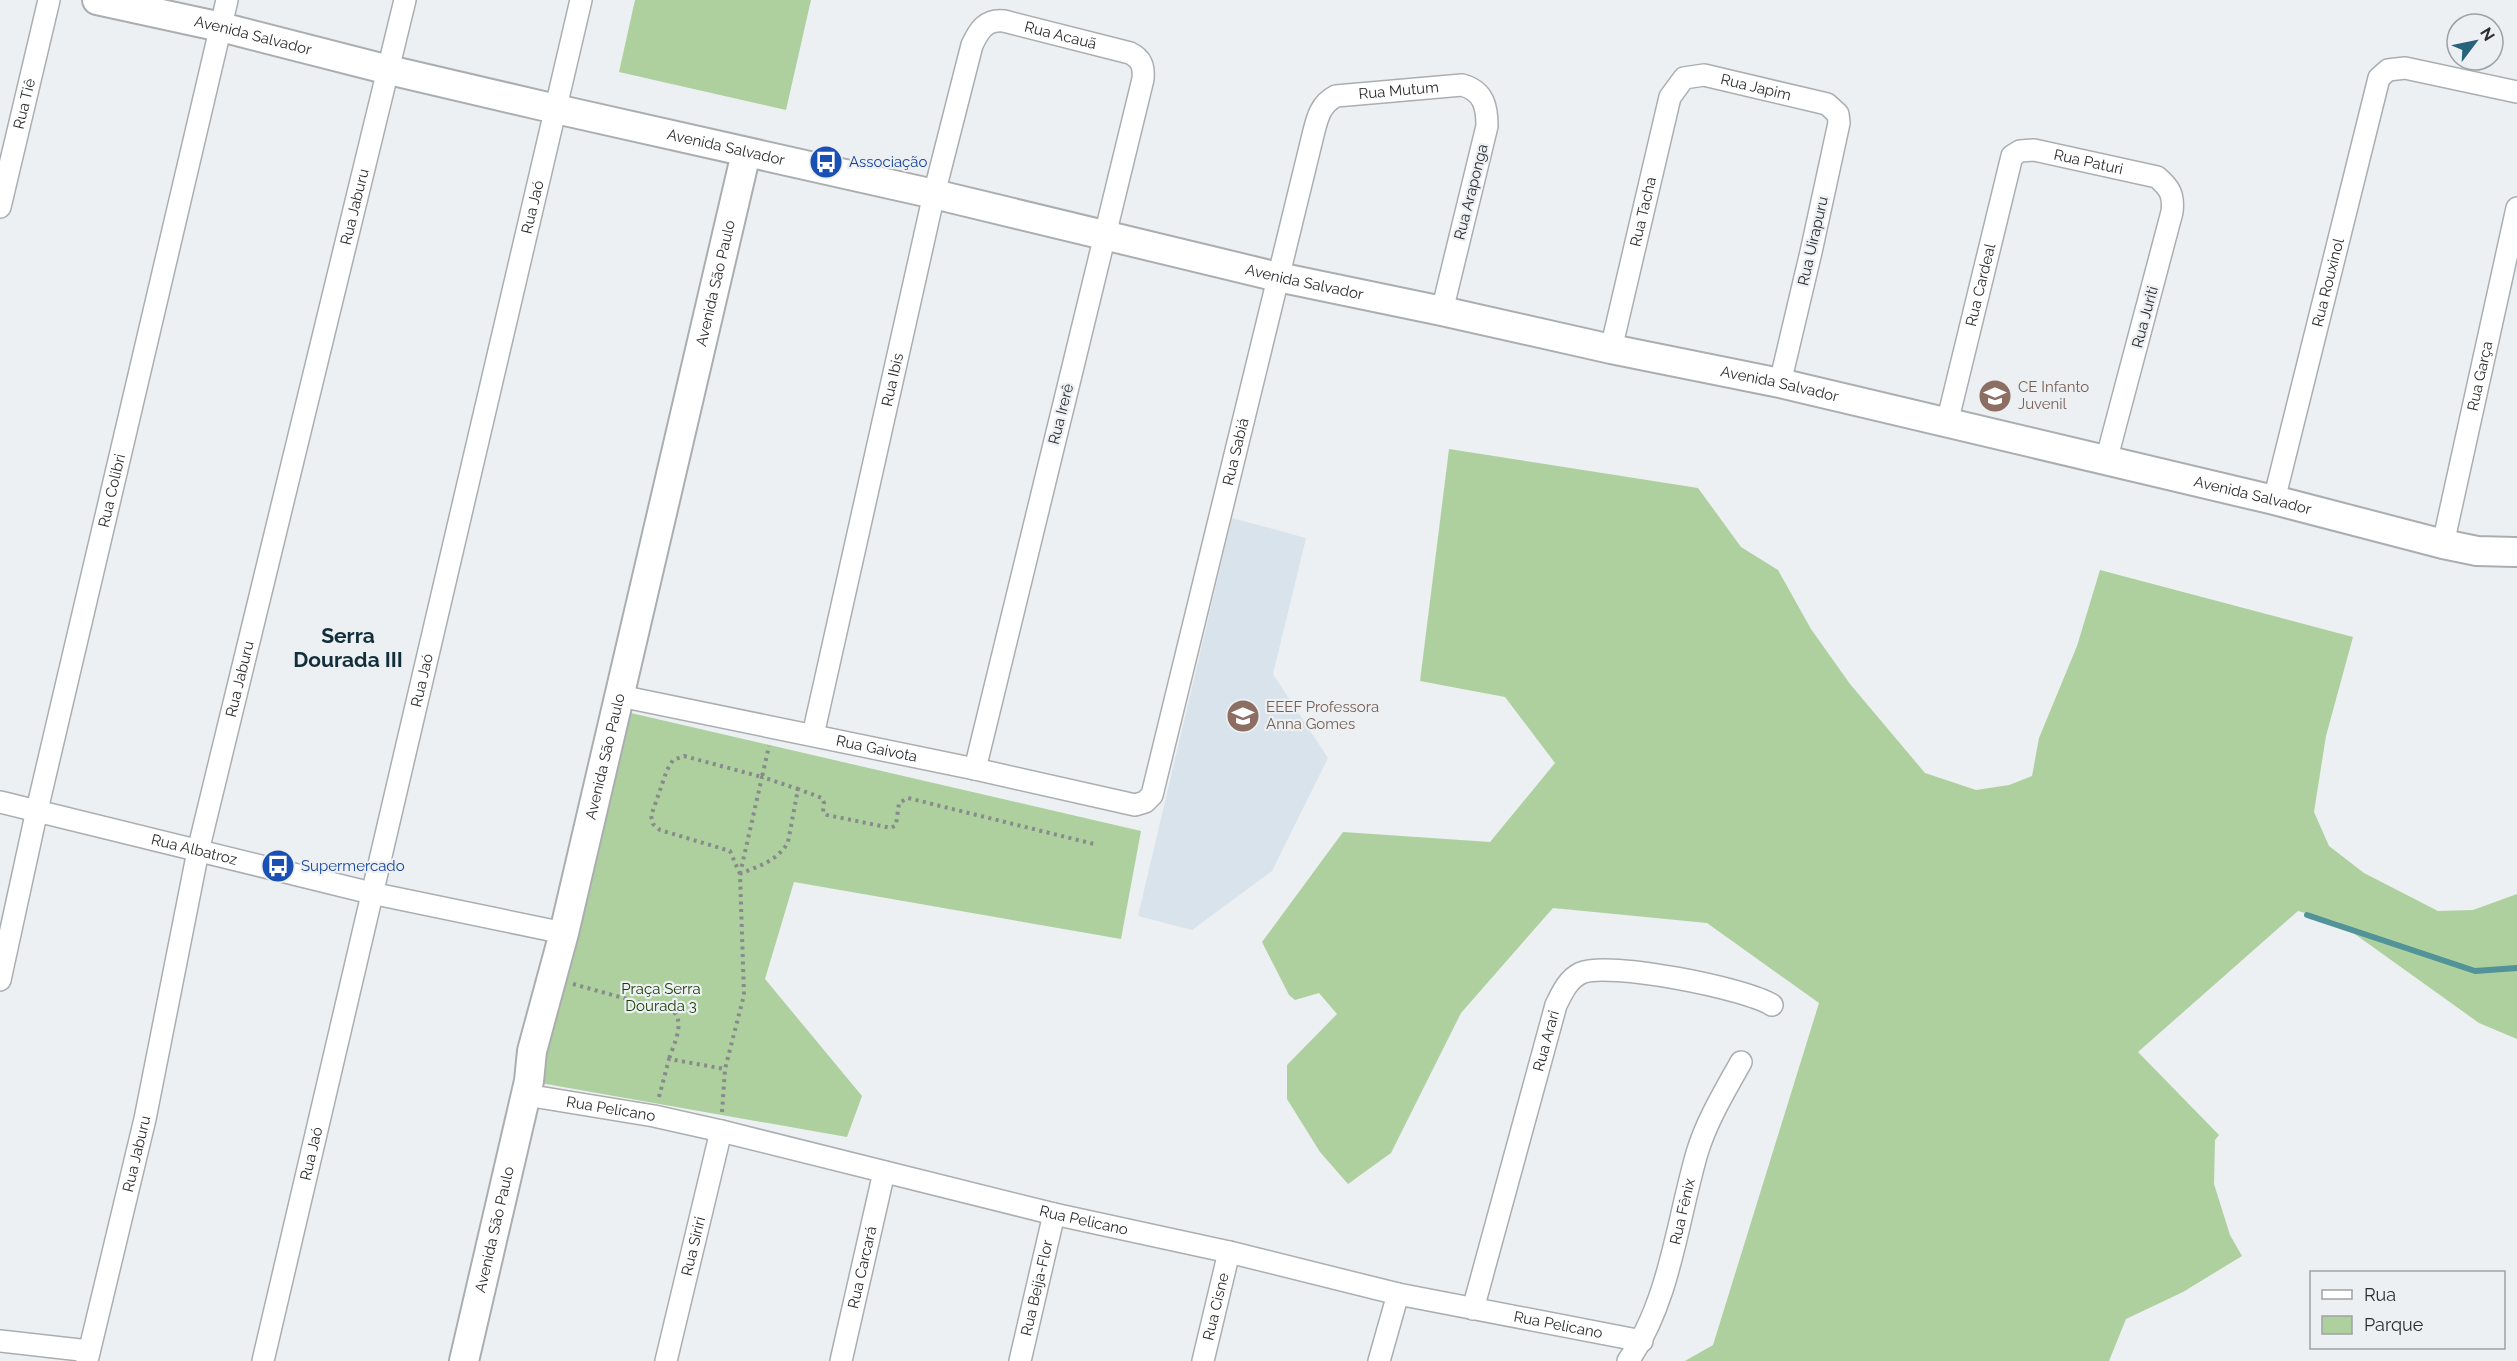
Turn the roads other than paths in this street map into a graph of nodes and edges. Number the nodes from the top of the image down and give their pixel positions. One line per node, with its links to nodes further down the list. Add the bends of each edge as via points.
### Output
1 (49, 0): 20 (street, Rua Tiê)
2 (97, 0): 6 (street, Avenida Salvador)
3 (227, 0): 6 (street, Rua Colibri)
4 (405, 0): 9 (street, Rua Jaburu)
5 (581, 0): 15 (street, Rua Jaó)
6 (221, 27): 9 (street, Avenida Salvador); 37 (street, Rua Colibri)
7 (982, 27): 8 (street, Rua Acauã, via 996,20 1004,21 1130,53); 19 (street, Rua Ibis, via 972,45)
8 (1140, 60): 22 (street, Rua Irerê, via 1144,73 1140,100)
9 (389, 70): 15 (street, Avenida Salvador); 38 (street, Rua Jaburu)
10 (1684, 78): 14 (street, Rua Japim, via 1715,76); 25 (street, Rua Tacha, via 1670,98)
11 (1462, 85): 13 (street, Rua Mutum); 24 (street, Rua Araponga, via 1484,101 1487,126)
12 (2517, 92): 29 (street, Rua Rouxinol, via 2405,68 2388,70 2376,84)
13 (1336, 96): 23 (street, Rua Sabiá, via 1319,113)
14 (1827, 104): 26 (street, Rua Uirapuru, via 1838,114 1839,123)
15 (556, 109): 17 (street, Avenida Salvador); 39 (street, Rua Jaó)
16 (2020, 151): 18 (street, Rua Paturi, via 2034,150); 27 (street, Rua Cardeal, via 2010,160)
17 (746, 153): 19 (street, Avenida Salvador); 32 (street, Avenida São Paulo)
18 (2157, 177): 28 (street, Rua Juriti, via 2171,191 2172,212)
19 (934, 194): 22 (street, Avenida Salvador); 33 (street, Rua Ibis)
20 (0, 207)
21 (2517, 208): 30 (street, Rua Garça)
22 (1105, 236): 23 (street, Avenida Salvador); 34 (street, Rua Irerê)
23 (1278, 277): 24 (street, Avenida Salvador); 36 (street, Rua Sabiá, via 1152,795)
24 (1442, 311): 25 (street, Avenida Salvador)
25 (1611, 349): 26 (street, Avenida Salvador)
26 (1780, 383): 27 (street, Avenida Salvador)
27 (1947, 423): 28 (street, Avenida Salvador)
28 (2106, 461): 29 (street, Avenida Salvador)
29 (2274, 500): 30 (street, Avenida Salvador)
30 (2444, 544): 31 (street, Avenida Salvador, via 2477,551)
31 (2516, 552)
32 (620, 696): 33 (street, Rua Gaivota); 40 (street, Avenida São Paulo)
33 (813, 735): 34 (street, Rua Gaivota)
34 (975, 769): 36 (street, Rua Gaivota)
35 (0, 802): 37 (street, Rua Albatroz)
36 (1135, 805)
37 (37, 810): 38 (street, Rua Albatroz); 41 (street, Rua Colibri)
38 (198, 851): 39 (street, Rua Albatroz); 53 (street, Rua Jaburu, via 145,1119)
39 (371, 893): 40 (street, Rua Albatroz); 54 (street, Rua Jaó)
40 (564, 933): 44 (street, Avenida São Paulo, via 532,1051)
41 (0, 980)
42 (1772, 1005): 50 (street, Rua Arari, via 1714,985 1651,975 1597,968 1572,979 1556,1005)
43 (1741, 1062): 52 (street, Rua Fênix, via 1698,1150 1664,1282)
44 (526, 1095): 45 (street, Rua Pelicano); 55 (street, Avenida São Paulo)
45 (721, 1131): 46 (street, Rua Pelicano); 56 (street, Rua Siriri)
46 (884, 1173): 47 (street, Rua Pelicano); 57 (street, Rua Carcará)
47 (1054, 1214): 48 (street, Rua Pelicano); 58 (street, Rua Beija-Flor)
48 (1229, 1252): 49 (street, Rua Pelicano); 59 (street, Rua Cisne)
49 (1398, 1293): 50 (street, Rua Pelicano); 60 (street)
50 (1473, 1308): 52 (street, Rua Pelicano)
51 (0, 1341): 53 (street)
52 (1642, 1341): 61 (street, Rua Fênix)
53 (88, 1356)
54 (263, 1361)
55 (464, 1361)
56 (666, 1361)
57 (841, 1361)
58 (1020, 1361)
59 (1203, 1361)
60 (1379, 1361)
61 (1628, 1361)

